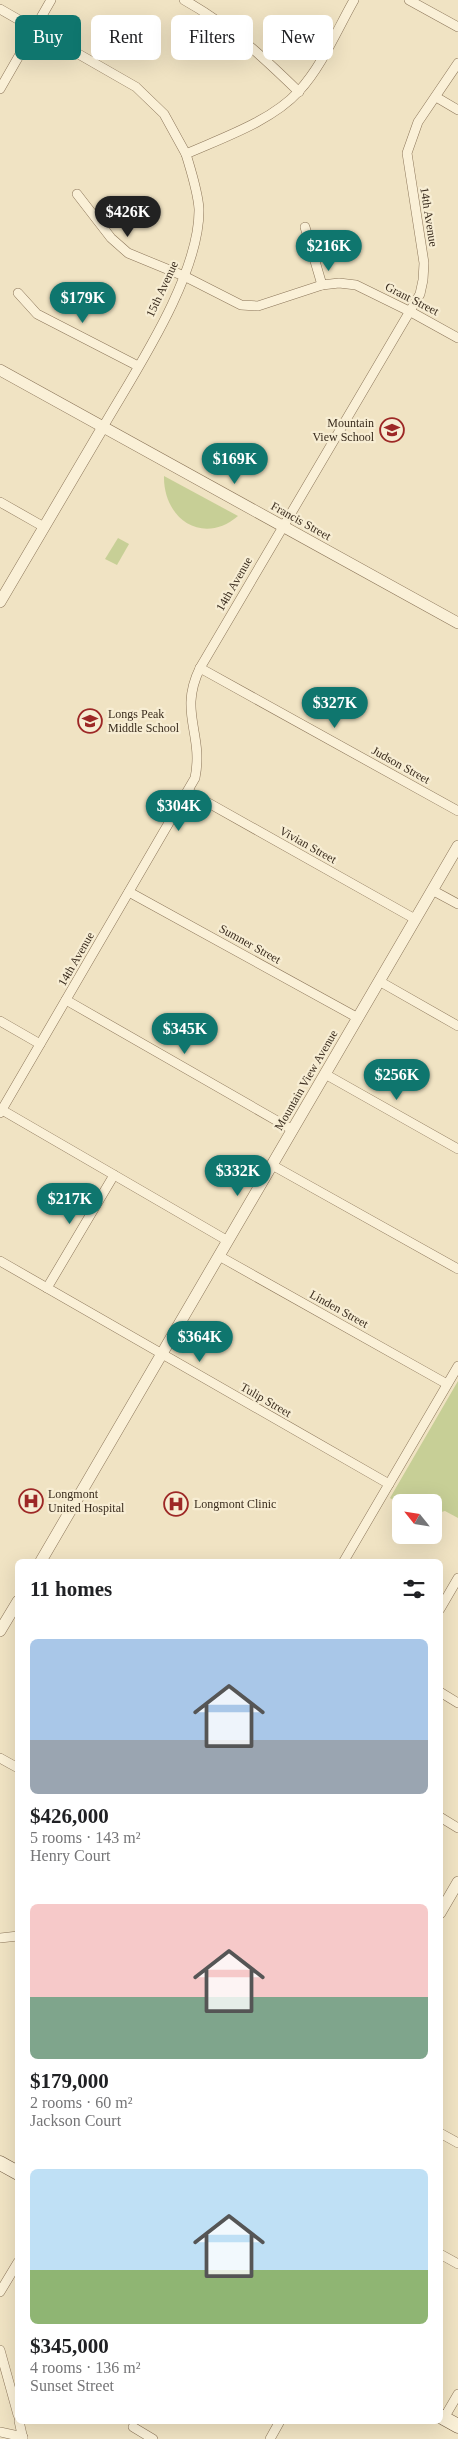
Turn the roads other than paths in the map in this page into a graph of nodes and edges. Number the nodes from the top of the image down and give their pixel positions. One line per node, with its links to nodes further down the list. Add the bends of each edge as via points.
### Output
1 (51, 0): 6 (street)
2 (184, 0): 14 (street, via 248,43)
3 (354, 0): 14 (street)
4 (409, 0): 8 (street)
5 (0, 9): 7 (street, 15th Avenue)
6 (42, 15)
7 (15, 18)
8 (458, 27)
9 (81, 56): 17 (street, 15th Avenue, via 136,87 164,114)
10 (15, 59): 12 (street)
11 (458, 64): 15 (street, 14th Avenue)
12 (2, 79): 13 (street)
13 (0, 89)
14 (299, 92): 17 (street, via 246,127)
15 (436, 97): 16 (street); 23 (street, 14th Avenue, via 418,122 407,153 424,263 424,280)
16 (458, 110)
17 (186, 154): 20 (street, 15th Avenue, via 199,209 195,245)
18 (77, 194): 20 (street, Grant Street, via 111,238 128,253)
19 (305, 227): 21 (street)
20 (184, 276): 21 (street, Grant Street, via 241,305 258,306); 25 (street, 15th Avenue)
21 (322, 285): 23 (street, Grant Street, via 356,285)
22 (18, 293): 25 (street, via 37,314)
23 (411, 312): 24 (street, Grant Street); 29 (street, 14th Avenue)
24 (458, 338)
25 (138, 366): 27 (street, 15th Avenue)
26 (0, 370): 27 (street, Francis Street)
27 (103, 427): 29 (street, Francis Street); 30 (street, 15th Avenue)
28 (0, 502): 30 (street)
29 (282, 526): 32 (street, Francis Street); 33 (street, 14th Avenue)
30 (44, 527): 31 (street, 15th Avenue)
31 (0, 602)
32 (458, 623)
33 (200, 668): 34 (street, 14th Avenue, via 190,698 198,762); 35 (street, Judson Street)
34 (188, 792): 38 (street, 14th Avenue); 40 (street, Vivian Street)
35 (458, 811)
36 (458, 846): 37 (street, Mountain View Avenue)
37 (432, 890): 39 (street); 40 (street, Mountain View Avenue)
38 (129, 892): 42 (street, 14th Avenue); 43 (street, Sumner Street)
39 (458, 904)
40 (415, 919): 41 (street, Mountain View Avenue)
41 (379, 981): 43 (street, Mountain View Avenue); 45 (street)
42 (66, 1000): 46 (street, 14th Avenue); 49 (street)
43 (358, 1018): 47 (street, Mountain View Avenue)
44 (0, 1021): 46 (street)
45 (458, 1026)
46 (40, 1044): 48 (street, 14th Avenue)
47 (325, 1074): 49 (street, Mountain View Avenue); 50 (street)
48 (1, 1111): 52 (street)
49 (293, 1130): 51 (street, Mountain View Avenue)
50 (458, 1149)
51 (272, 1165): 53 (street, Mountain View Avenue); 56 (street)
52 (114, 1175): 53 (street); 57 (street)
53 (228, 1241): 54 (street, Mountain View Avenue)
54 (219, 1256): 58 (street, Mountain View Avenue); 60 (street, Linden Street)
55 (0, 1261): 57 (street, Tulip Street)
56 (458, 1269)
57 (47, 1288): 58 (street, Tulip Street)
58 (161, 1355): 61 (street, Tulip Street); 62 (street, Mountain View Avenue)
59 (458, 1366): 60 (street)
60 (447, 1384): 61 (street)
61 (389, 1484): 63 (street)
62 (42, 1559)
63 (345, 1559)
64 (458, 1580): 65 (street)
65 (443, 1604)
66 (15, 1606): 67 (street)
67 (0, 1631)
68 (443, 1694): 69 (street)
69 (458, 1702)
70 (0, 1758): 71 (street)
71 (15, 1766)
72 (443, 1819): 73 (street)
73 (458, 1828)
74 (458, 1882): 75 (street)
75 (443, 1908)
76 (15, 1936): 77 (street)
77 (0, 1938)
78 (443, 2135): 79 (street)
79 (458, 2143)
80 (0, 2163): 81 (main road)
81 (15, 2171)
82 (443, 2256): 83 (street)
83 (458, 2264)
84 (15, 2267): 85 (street)
85 (0, 2292)
86 (0, 2350): 87 (street)
87 (13, 2382): 89 (street)
88 (458, 2394): 90 (street)
89 (15, 2395)
90 (443, 2416)
91 (443, 2418): 94 (main road)
92 (20, 2424): 97 (street)
93 (278, 2424): 99 (street)
94 (458, 2426)
95 (133, 2427): 98 (street)
96 (0, 2432): 97 (street)
97 (23, 2438)
98 (154, 2439)
99 (270, 2439)

